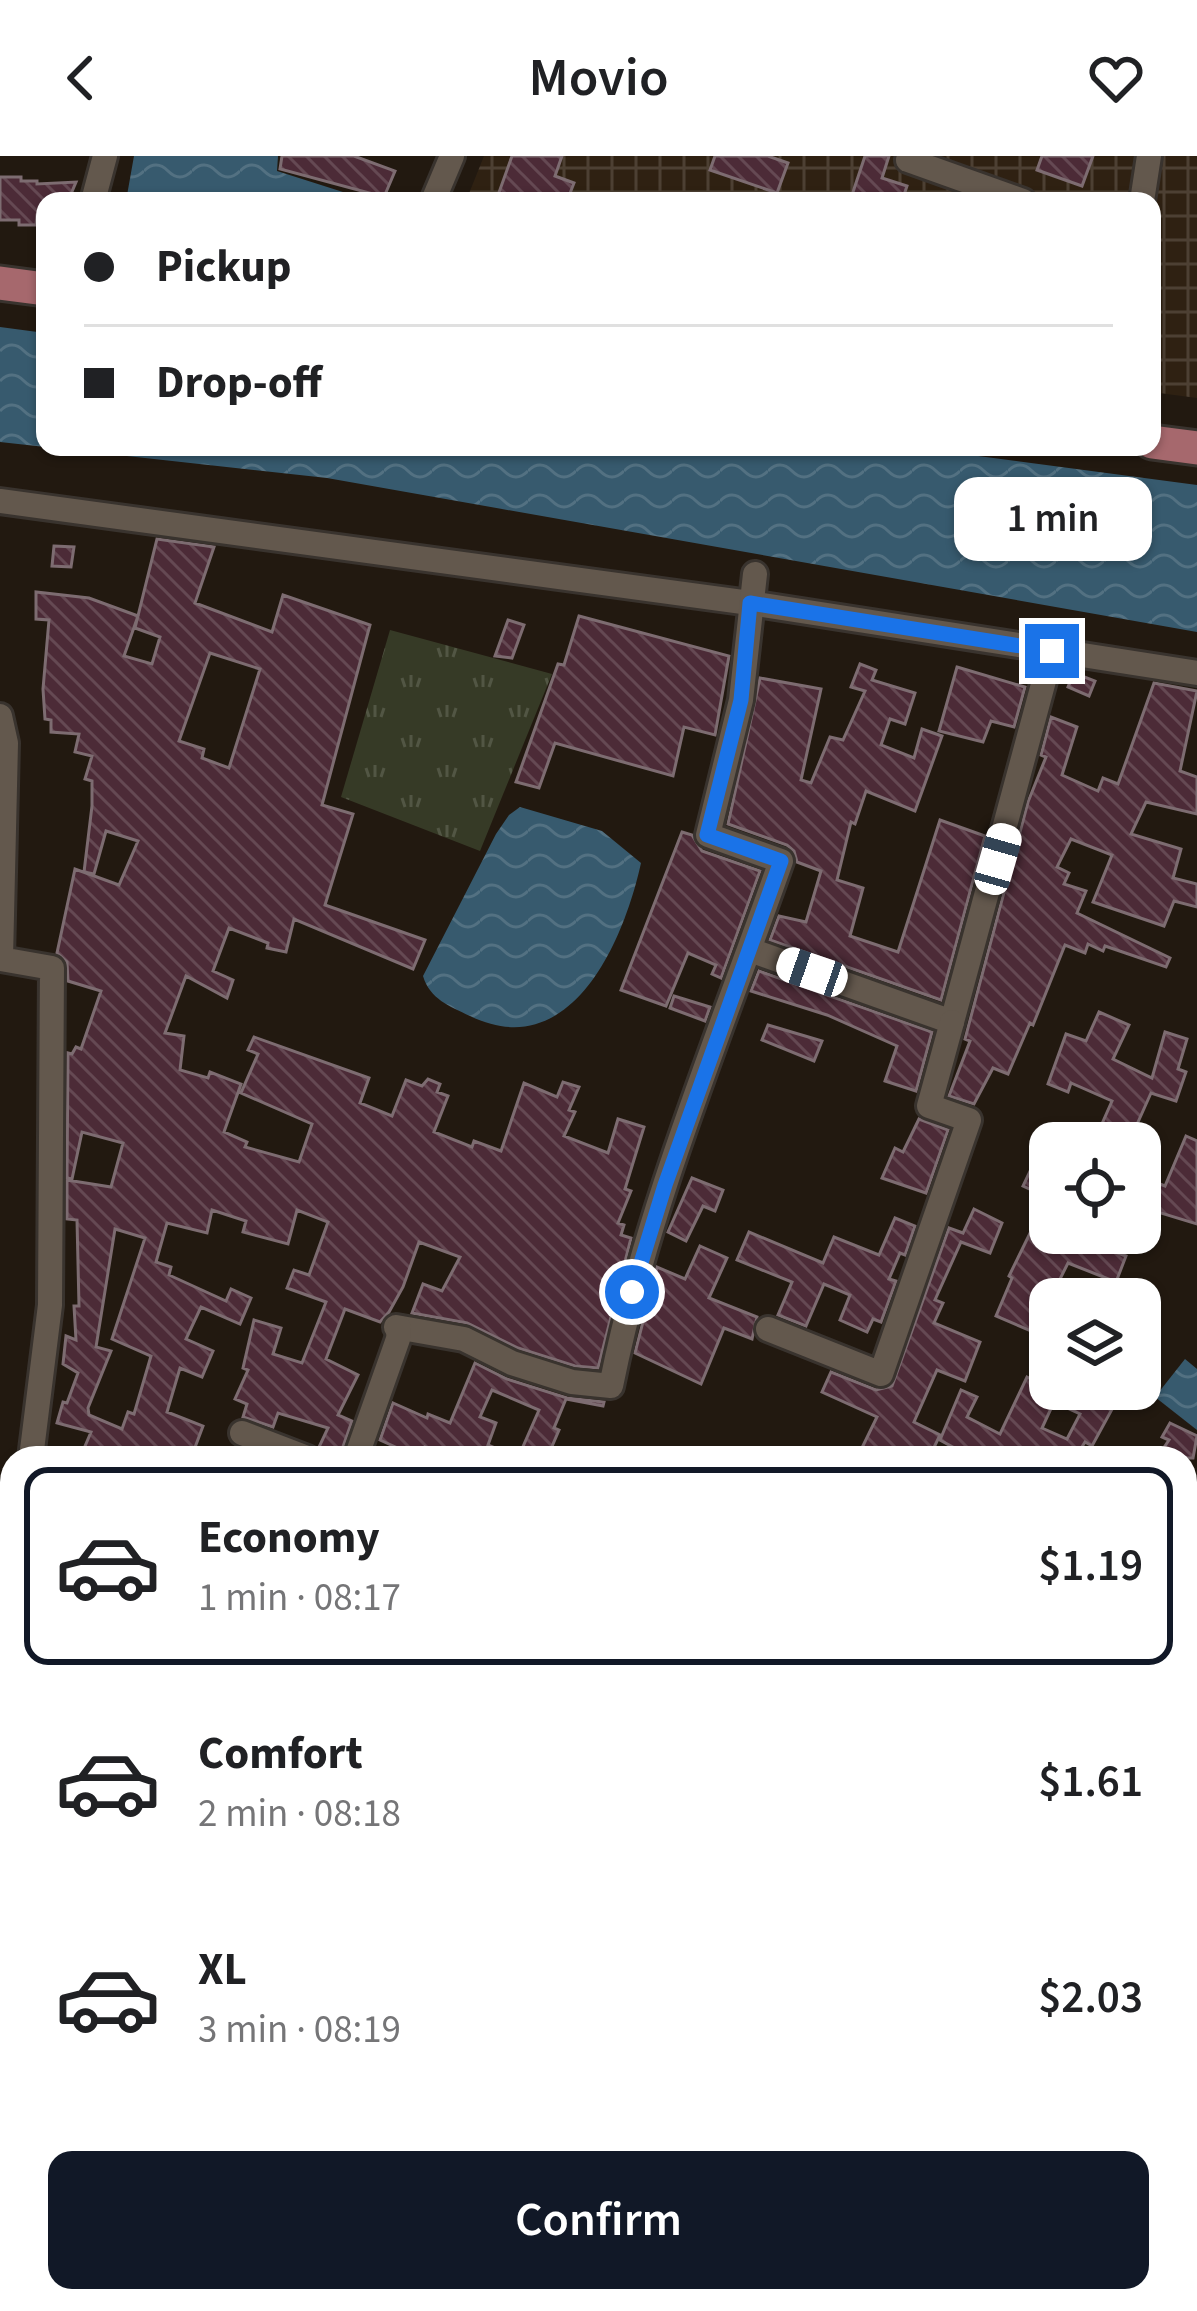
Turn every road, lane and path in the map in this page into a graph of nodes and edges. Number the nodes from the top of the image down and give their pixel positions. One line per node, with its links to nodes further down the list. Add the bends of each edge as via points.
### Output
1 (105, 156): 5 (street)
2 (452, 156): 6 (street)
3 (1149, 156): 8 (street)
4 (908, 160): 7 (street)
5 (96, 192)
6 (437, 192)
7 (998, 192)
8 (1143, 192)
9 (0, 283): 10 (main road)
10 (36, 288)
11 (1161, 443): 12 (main road)
12 (1197, 448)
13 (0, 501): 15 (street)
14 (755, 574): 15 (street)
15 (750, 603): 16 (street); 19 (street, via 741,700 707,835 781,861)
16 (1052, 651): 17 (street); 20 (street)
17 (1197, 673)
18 (0, 716): 23 (street, via 1,959 52,968 50,1305)
19 (750, 950): 20 (street); 25 (street, via 655,1215 611,1386 572,1382 464,1340 397,1328)
20 (952, 1022): 21 (street, via 929,1106 969,1120 881,1374)
21 (768, 1329)
22 (242, 1433): 24 (street)
23 (32, 1446)
24 (276, 1446)
25 (360, 1446)

